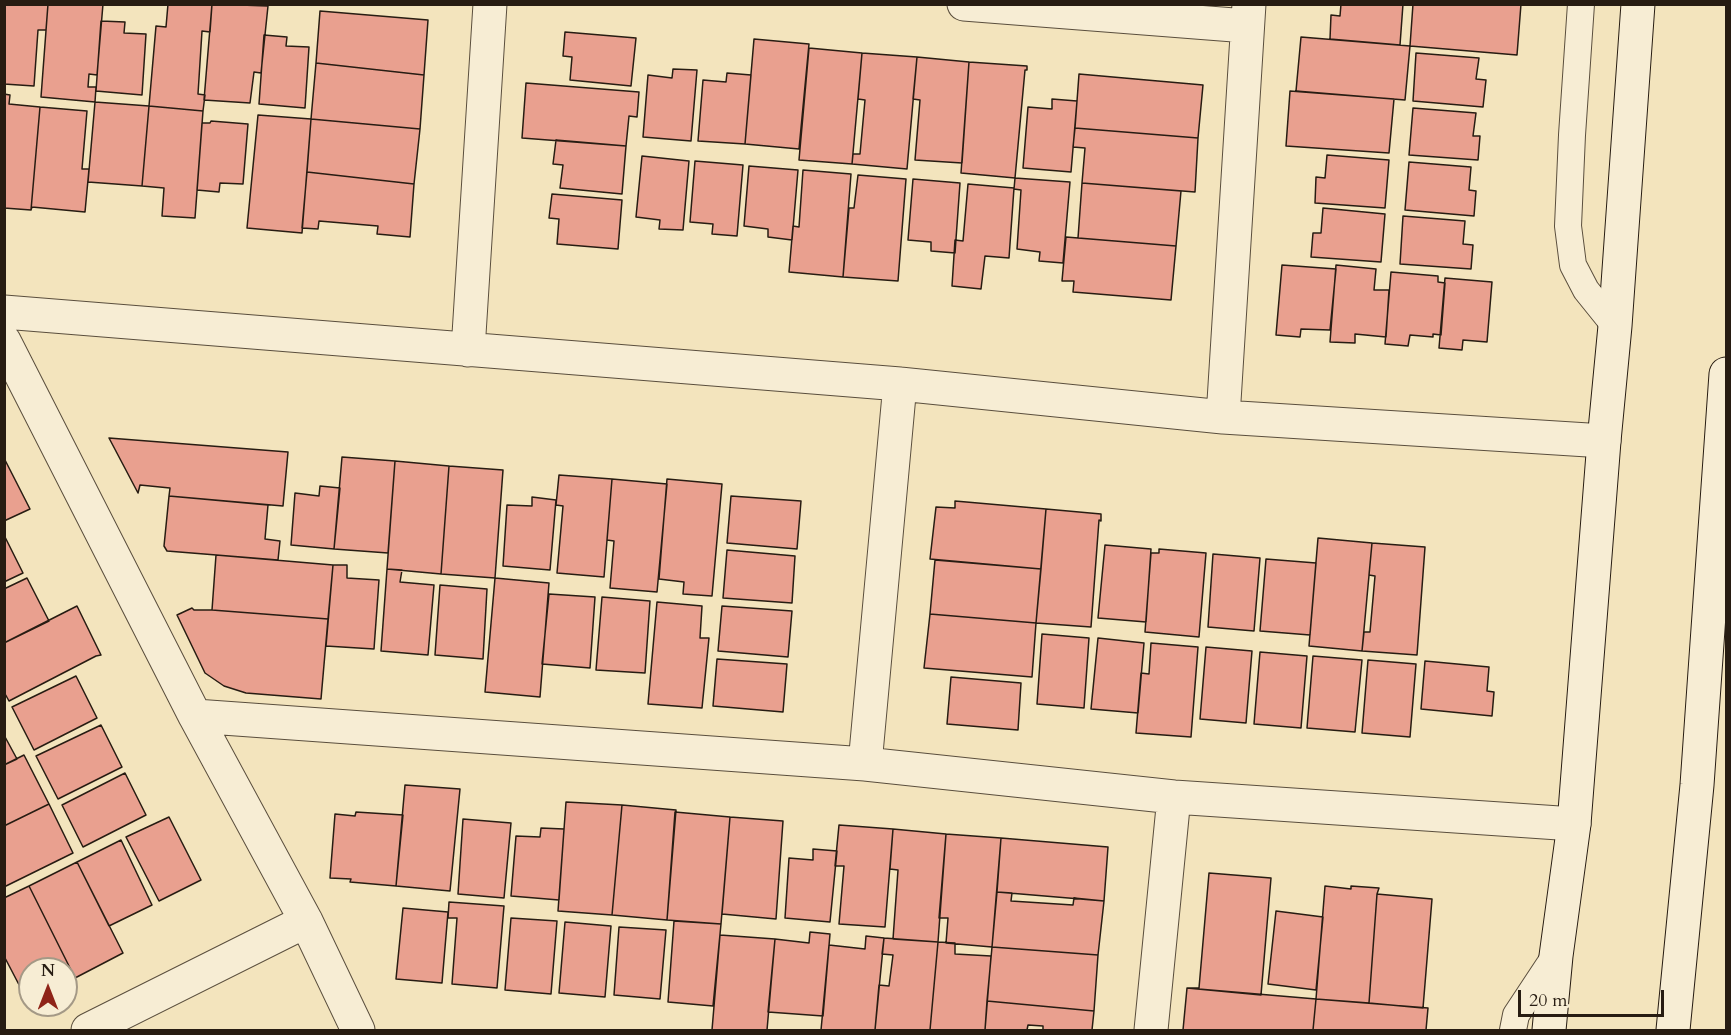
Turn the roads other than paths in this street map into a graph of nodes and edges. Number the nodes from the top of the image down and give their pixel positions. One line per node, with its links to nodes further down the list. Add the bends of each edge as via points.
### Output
1 (490, 4): 9 (street)
2 (964, 4): 5 (street)
3 (1581, 4): 7 (lane, via 1568,226 1573,265 1586,290)
4 (1638, 4): 7 (street)
5 (1248, 15): 12 (street)
6 (4, 312): 9 (street)
7 (1615, 326): 13 (street)
8 (4, 341): 14 (street)
9 (468, 351): 11 (street)
10 (1726, 374): 25 (street, via 1697,785)
11 (900, 384): 12 (street); 15 (street)
12 (1222, 417): 13 (street)
13 (1604, 441): 17 (street)
14 (195, 716): 15 (street); 18 (street)
15 (865, 764): 16 (street)
16 (1174, 797): 17 (street); 22 (street)
17 (1574, 824): 19 (street)
18 (306, 921): 20 (street); 21 (street)
19 (1556, 956): 23 (lane, via 1516,1015); 24 (street)
20 (88, 1030)
21 (358, 1030)
22 (1151, 1030)
23 (1513, 1030)
24 (1549, 1030)
25 (1673, 1030)

